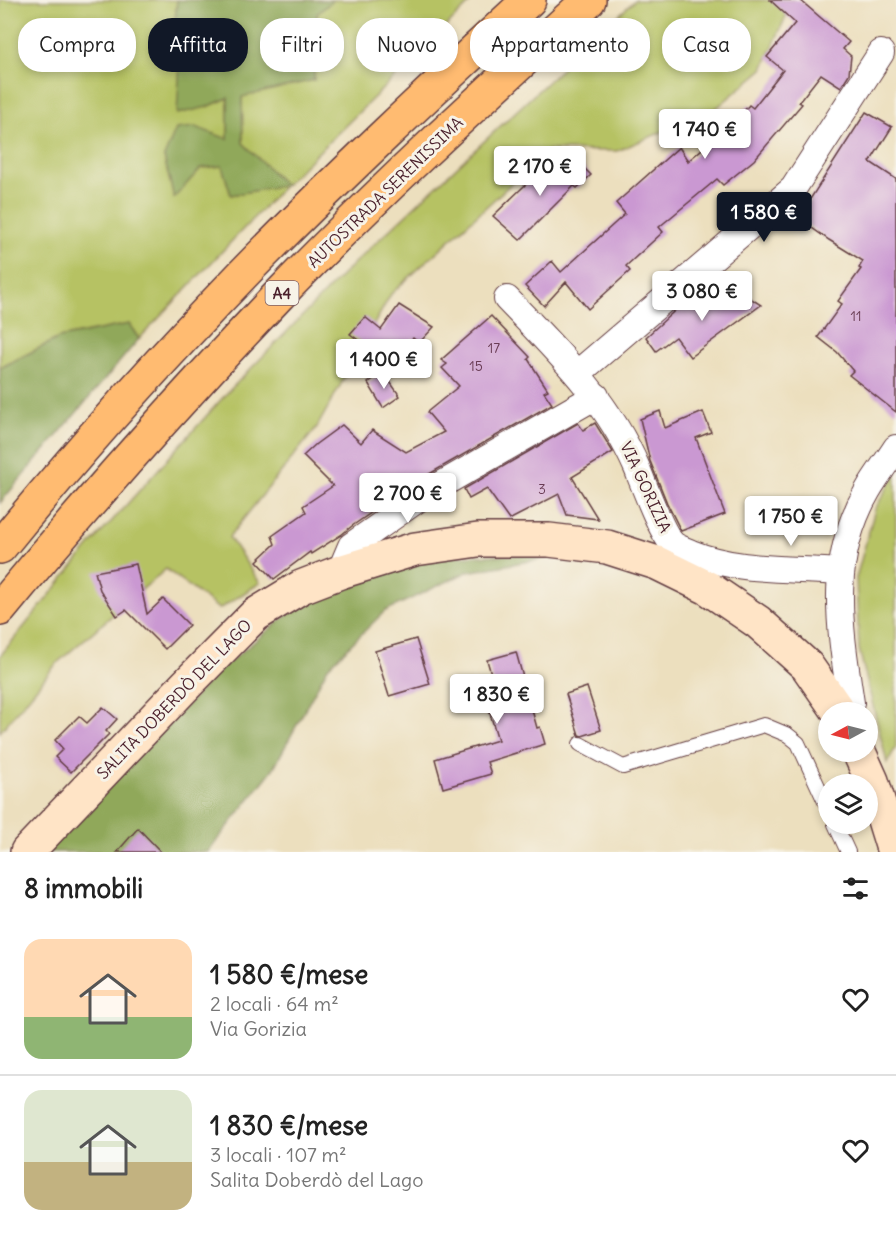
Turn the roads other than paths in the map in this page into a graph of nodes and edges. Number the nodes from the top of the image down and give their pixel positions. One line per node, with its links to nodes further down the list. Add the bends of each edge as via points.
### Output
1 (529, 0): 8 (highway, A4, via 248,269 141,383)
2 (589, 0): 11 (highway, AUTOSTRADA SERENISSIMA / A4, via 279,296 166,416)
3 (881, 52): 5 (street, via 793,189)
4 (507, 299): 5 (street, VIA GORIZIA)
5 (578, 373): 6 (street, VIA GORIZIA)
6 (596, 396): 9 (street, via 425,494 351,546); 10 (street, VIA GORIZIA, via 626,443 673,545 739,566)
7 (896, 448): 10 (street, via 867,492 848,536)
8 (0, 547)
9 (340, 572): 12 (street, SALITA DOBERDÒ DEL LAGO, via 415,549 478,540 549,540 607,547 657,563 708,588 758,622 807,666); 18 (street, SALITA DOBERDÒ DEL LAGO, via 301,587 255,615)
10 (840, 572): 13 (street, via 841,633)
11 (0, 609)
12 (833, 702)
13 (851, 702)
14 (580, 744): 16 (lane, via 623,767 764,725 798,743)
15 (863, 762): 20 (street)
16 (818, 786)
17 (840, 834): 19 (lane)
18 (27, 852)
19 (848, 852)
20 (894, 852)

